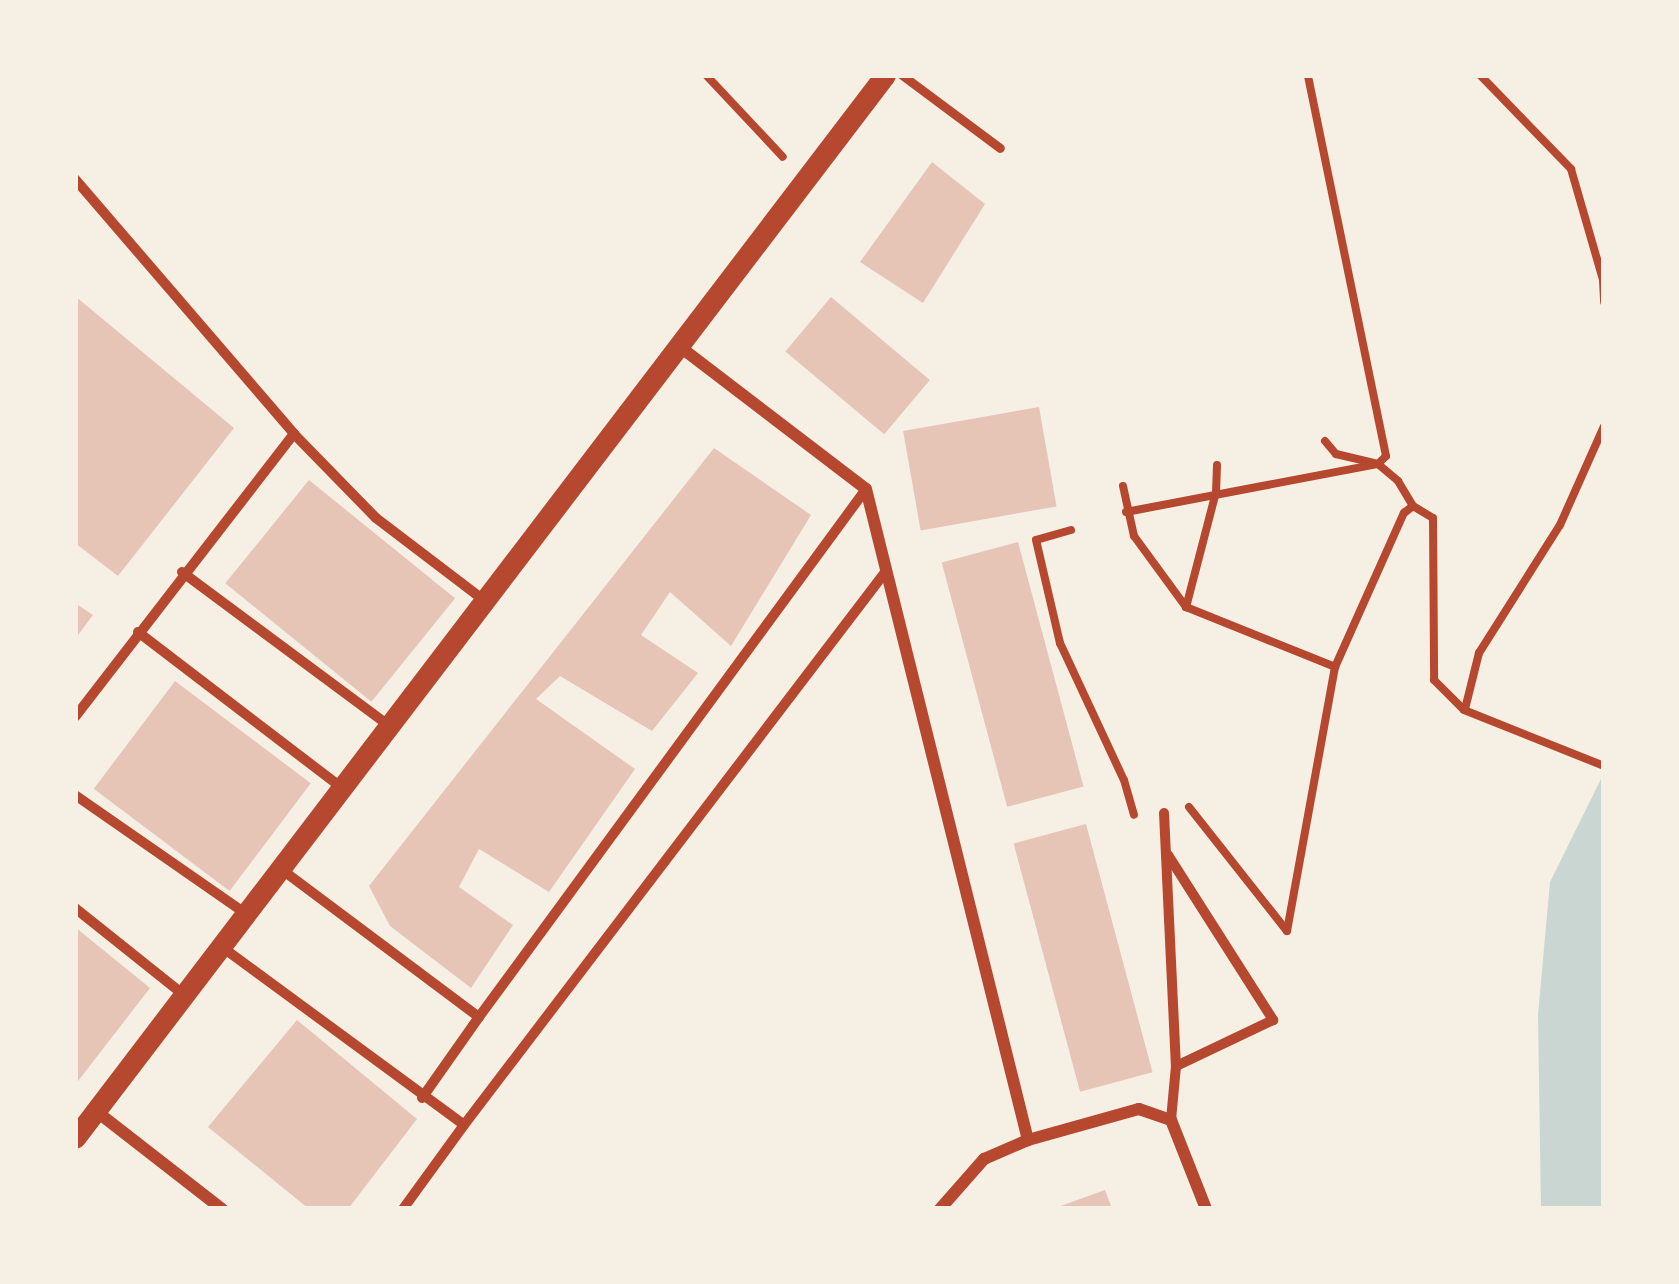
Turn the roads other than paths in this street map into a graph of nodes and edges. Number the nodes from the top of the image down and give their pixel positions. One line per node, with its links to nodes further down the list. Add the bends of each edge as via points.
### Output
1 (902, 75): 3 (lane)
2 (874, 81): 5 (street)
3 (1000, 148)
4 (75, 179): 6 (street)
5 (680, 346): 7 (street); 10 (street)
6 (294, 434): 9 (street); 10 (street, via 376,518)
7 (866, 489): 8 (street); 23 (street)
8 (886, 571): 28 (street); 30 (street)
9 (182, 572): 11 (street); 13 (street)
10 (485, 601): 13 (street)
11 (138, 632): 12 (street); 14 (street)
12 (75, 717)
13 (389, 726): 14 (street)
14 (342, 788): 18 (street)
15 (75, 795): 20 (street)
16 (1164, 813): 17 (street)
17 (1166, 851): 24 (street); 24 (street, via 1273,1020)
18 (280, 869): 20 (street); 23 (street)
19 (75, 908): 22 (street)
20 (246, 914): 21 (street)
21 (221, 946): 22 (street); 25 (street)
22 (184, 995): 26 (street)
23 (479, 1017): 25 (street)
24 (1176, 1066): 27 (street)
25 (422, 1098): 28 (street)
26 (96, 1111): 29 (street); 31 (street)
27 (1171, 1120): 30 (street, via 1139,1109); 34 (street)
28 (464, 1125): 32 (street)
29 (75, 1138)
30 (1028, 1140): 33 (street, via 985,1159)
31 (222, 1209)
32 (403, 1209)
33 (940, 1209)
34 (1206, 1209)

